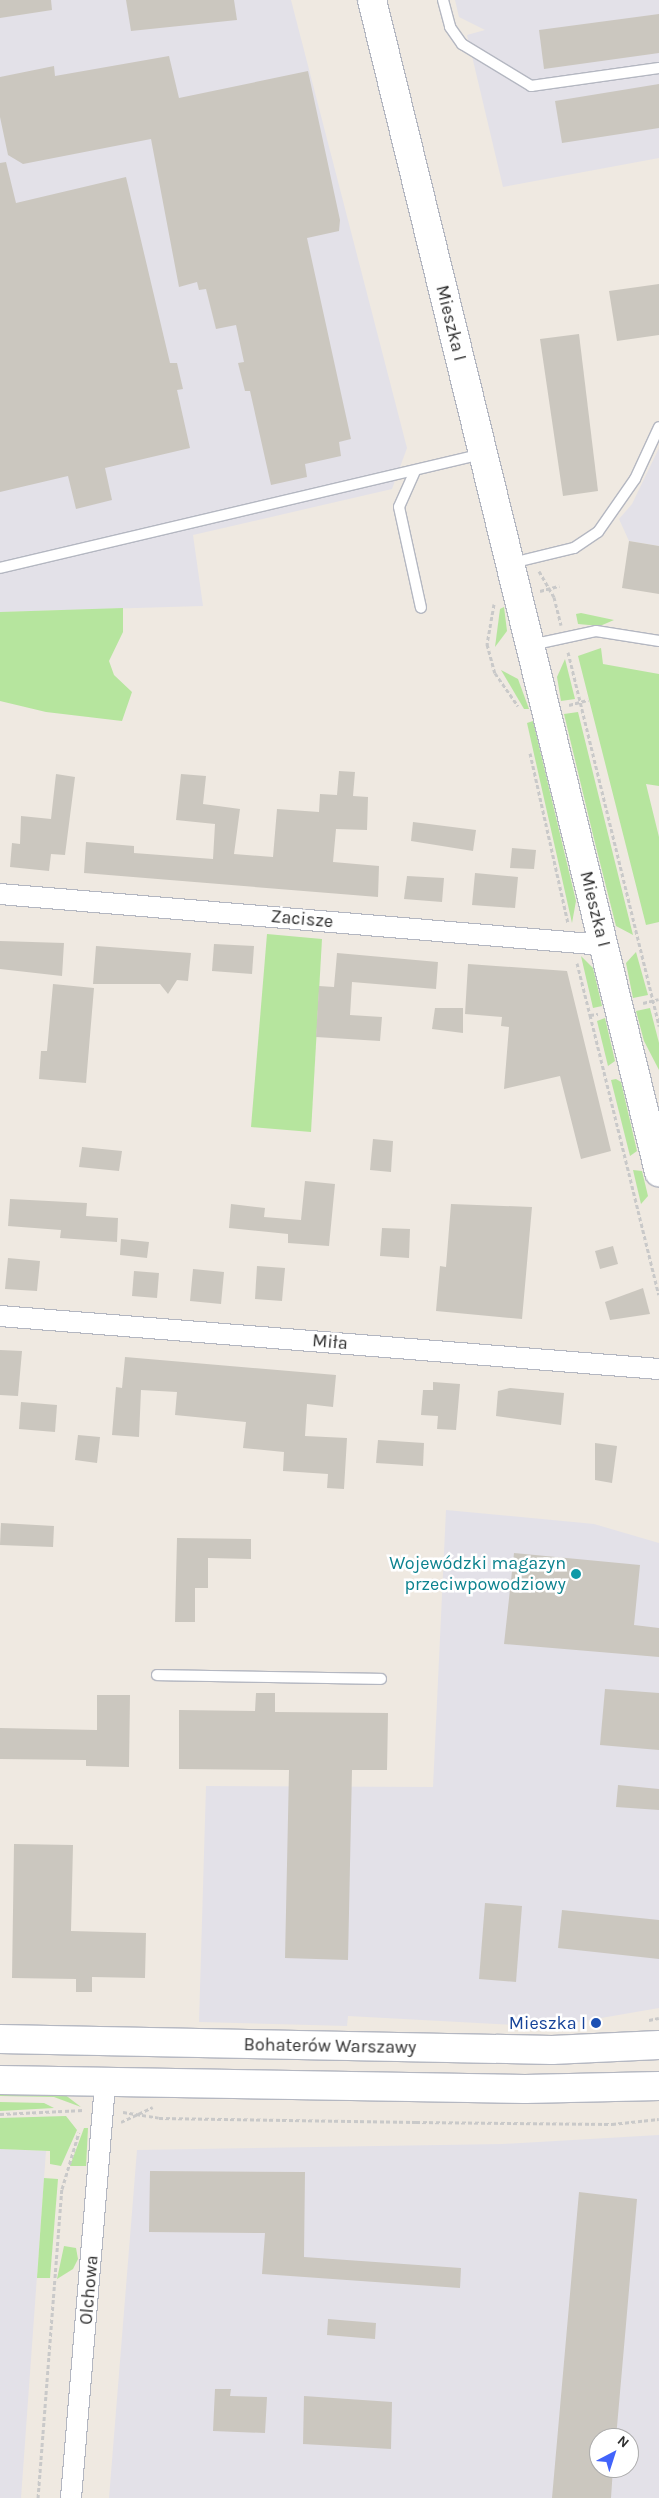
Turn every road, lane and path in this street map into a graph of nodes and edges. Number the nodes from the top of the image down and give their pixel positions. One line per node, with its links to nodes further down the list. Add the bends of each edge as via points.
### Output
1 (443, 0): 3 (lane, via 450,27 462,44 531,86)
2 (372, 2): 5 (street, Mieszka I)
3 (659, 68)
4 (659, 427): 7 (lane, via 635,479 598,532 574,548)
5 (484, 453): 6 (lane); 8 (street, Mieszka I)
6 (416, 471): 9 (lane); 10 (lane, via 399,507)
7 (538, 556): 8 (lane); 11 (path, via 539,570 554,597)
8 (511, 564): 13 (street, Mieszka I)
9 (0, 568)
10 (421, 608)
11 (564, 637): 12 (lane, via 596,631); 13 (lane); 17 (path)
12 (659, 641)
13 (531, 645): 15 (street, Mieszka I)
14 (0, 894): 15 (street, Zacisze)
15 (604, 945): 18 (street, Mieszka I)
16 (590, 1015): 19 (path)
17 (659, 1026)
18 (659, 1172)
19 (659, 1295)
20 (0, 1316): 21 (street, Miła)
21 (659, 1369)
22 (157, 1675): 23 (lane)
23 (381, 1679)
24 (0, 2040): 25 (street, Bohaterów Warszawy, via 552,2050)
25 (659, 2046)
26 (0, 2080): 27 (street)
27 (105, 2082): 28 (street, via 525,2089); 31 (street, Olchowa)
28 (659, 2086)
29 (158, 2104): 32 (path)
30 (0, 2114): 31 (path)
31 (104, 2115): 32 (path); 32 (path, via 122,2122); 34 (path, via 82,2120 62,2189); 35 (street, Olchowa)
32 (139, 2115): 33 (path, via 436,2123 612,2124)
33 (659, 2120)
34 (38, 2498)
35 (71, 2498)

